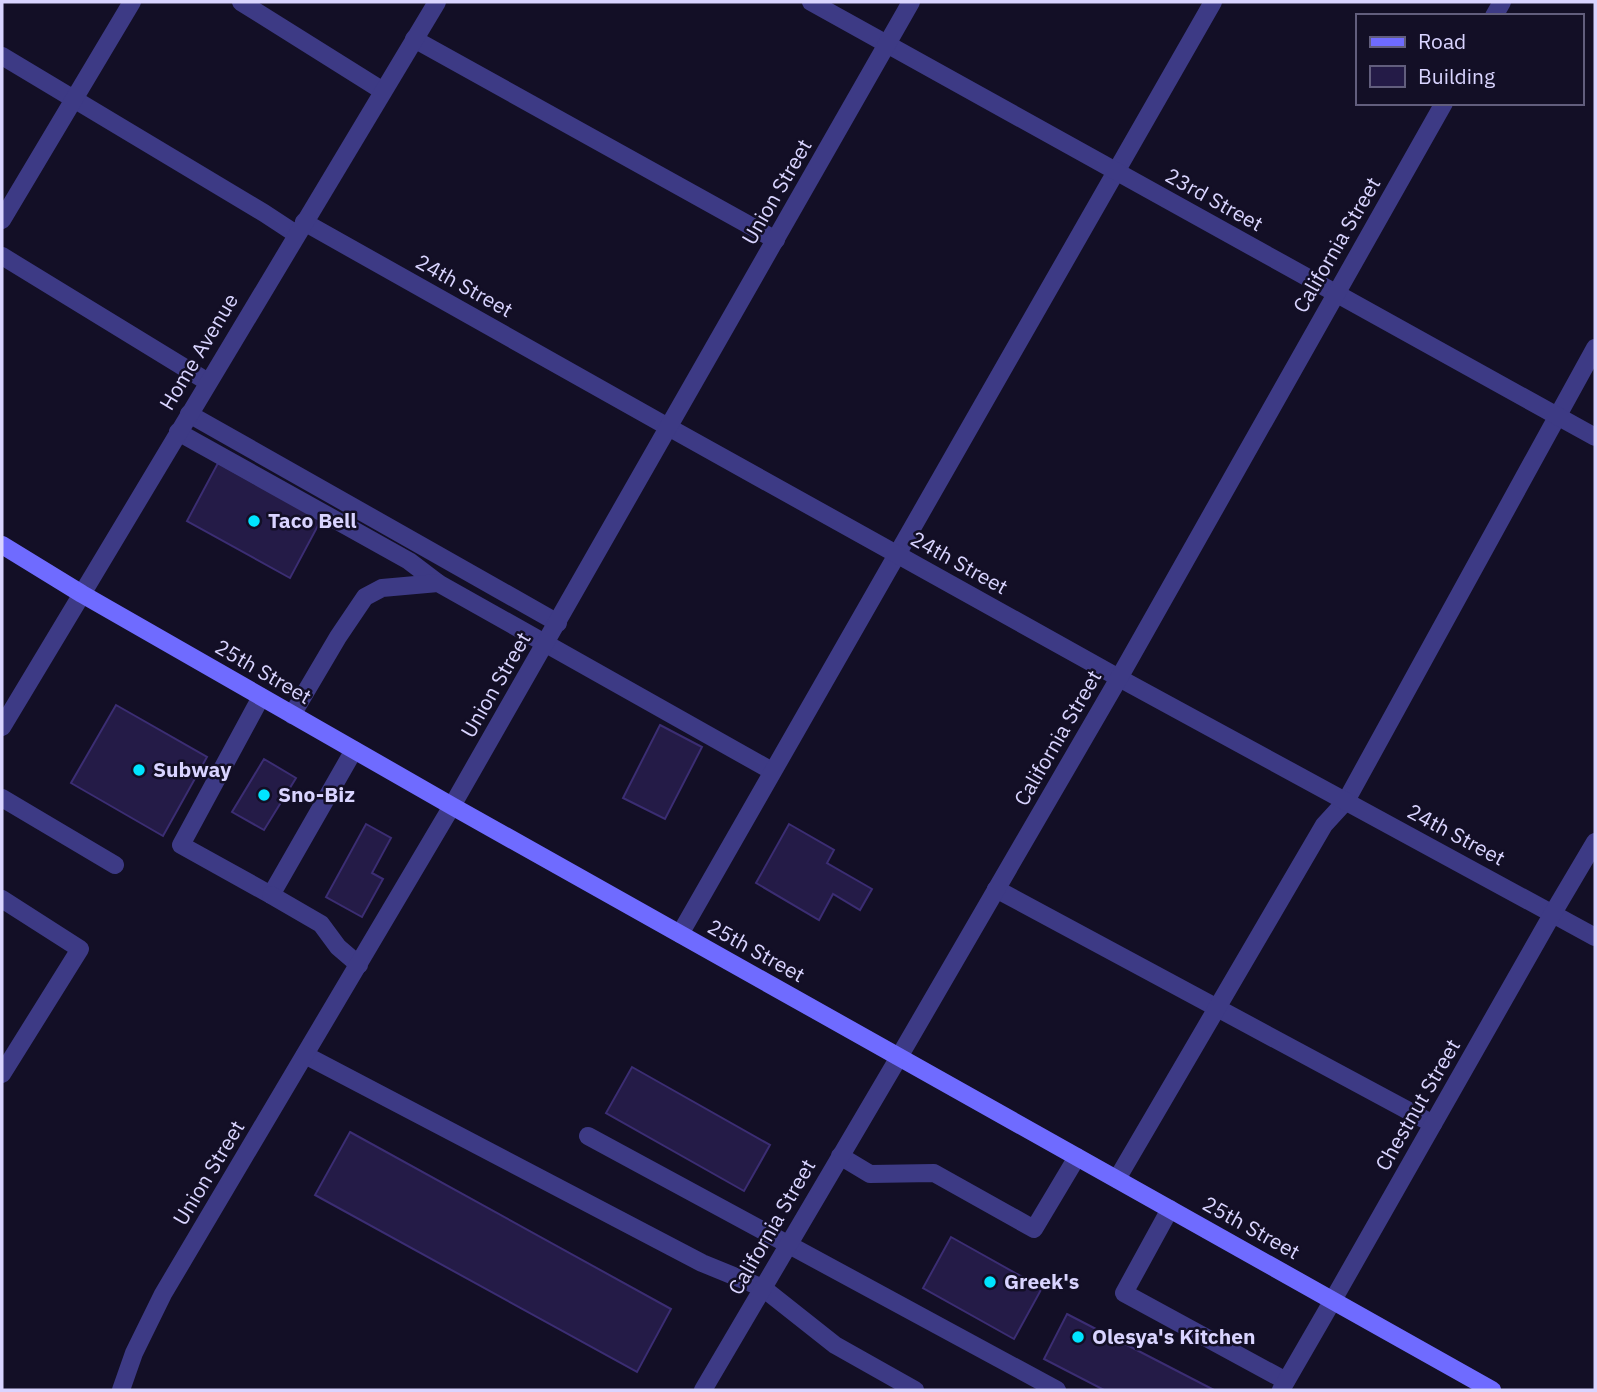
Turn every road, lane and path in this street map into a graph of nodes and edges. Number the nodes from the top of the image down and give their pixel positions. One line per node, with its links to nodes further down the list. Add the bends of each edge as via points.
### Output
1 (132, 2): 11 (street)
2 (241, 2): 10 (street)
3 (437, 2): 7 (street, Home Avenue)
4 (811, 2): 8 (street, 23rd Street)
5 (911, 2): 8 (street, Union Street)
6 (1213, 2): 13 (street)
7 (414, 39): 10 (street, Home Avenue); 16 (street)
8 (887, 44): 13 (street, 23rd Street); 16 (street, Union Street)
9 (2, 56): 11 (street, 24th Street)
10 (383, 90): 15 (street, Home Avenue)
11 (74, 99): 14 (street); 15 (street, 24th Street, via 264,213)
12 (1443, 105): 18 (street, California Street)
13 (1116, 171): 18 (street, 23rd Street); 27 (street)
14 (2, 220)
15 (300, 228): 20 (street, Home Avenue); 23 (street, 24th Street)
16 (776, 240): 23 (street, Union Street)
17 (2, 256): 20 (street)
18 (1335, 293): 22 (street, 23rd Street); 32 (street, California Street)
19 (1595, 348): 22 (street)
20 (208, 382): 21 (street, Home Avenue)
21 (189, 414): 24 (street, Home Avenue); 30 (street)
22 (1557, 416): 25 (street, 23rd Street); 39 (street)
23 (670, 428): 27 (street, 24th Street); 30 (street, Union Street)
24 (178, 432): 28 (street, via 409,561); 29 (street, Home Avenue)
25 (1595, 437)
26 (2, 545): 29 (main road, 25th Street)
27 (896, 554): 32 (street, 24th Street); 37 (street)
28 (438, 583): 31 (street); 34 (street, via 382,588 365,597)
29 (82, 594): 33 (main road, 25th Street); 35 (street, Home Avenue)
30 (558, 623): 31 (street, Union Street)
31 (545, 644): 37 (street); 40 (street, Union Street)
32 (1119, 678): 39 (street, 24th Street); 43 (street, California Street)
33 (261, 697): 34 (main road, 25th Street); 44 (street, via 181,845)
34 (292, 715): 36 (main road, 25th Street)
35 (2, 727)
36 (354, 750): 40 (main road, 25th Street); 44 (street)
37 (772, 771): 47 (street)
38 (2, 798): 42 (street)
39 (1346, 801): 46 (street, 24th Street); 50 (street, via 1324,825)
40 (452, 806): 47 (main road, 25th Street); 49 (street, Union Street)
41 (1595, 842): 46 (street, Chestnut Street)
42 (114, 865)
43 (996, 889): 50 (street); 52 (street, California Street)
44 (271, 895): 49 (street, via 321,924)
45 (2, 900): 53 (street, via 80,949)
46 (1553, 913): 48 (street, 24th Street); 54 (street, Chestnut Street)
47 (680, 934): 52 (main road, 25th Street)
48 (1595, 937)
49 (359, 965): 51 (street, Union Street)
50 (1217, 1008): 54 (street); 58 (street)
51 (305, 1055): 61 (street, via 702,1263); 64 (street, Union Street, via 163,1294)
52 (899, 1057): 56 (street, California Street); 57 (main road, 25th Street)
53 (2, 1074)
54 (1433, 1124): 62 (street, Chestnut Street)
55 (588, 1136): 60 (street)
56 (840, 1156): 57 (street, via 870,1174 934,1173 1034,1228); 60 (street, California Street)
57 (1077, 1157): 58 (main road, 25th Street)
58 (1117, 1179): 59 (main road, 25th Street)
59 (1170, 1209): 62 (main road, 25th Street); 63 (street, via 1124,1293)
60 (789, 1244): 61 (street, California Street); 67 (street)
61 (764, 1288): 65 (street, California Street); 66 (street, via 835,1345)
62 (1333, 1300): 63 (street, Chestnut Street); 68 (main road, 25th Street)
63 (1283, 1386)
64 (121, 1390)
65 (702, 1390)
66 (915, 1390)
67 (1057, 1390)
68 (1492, 1390)

